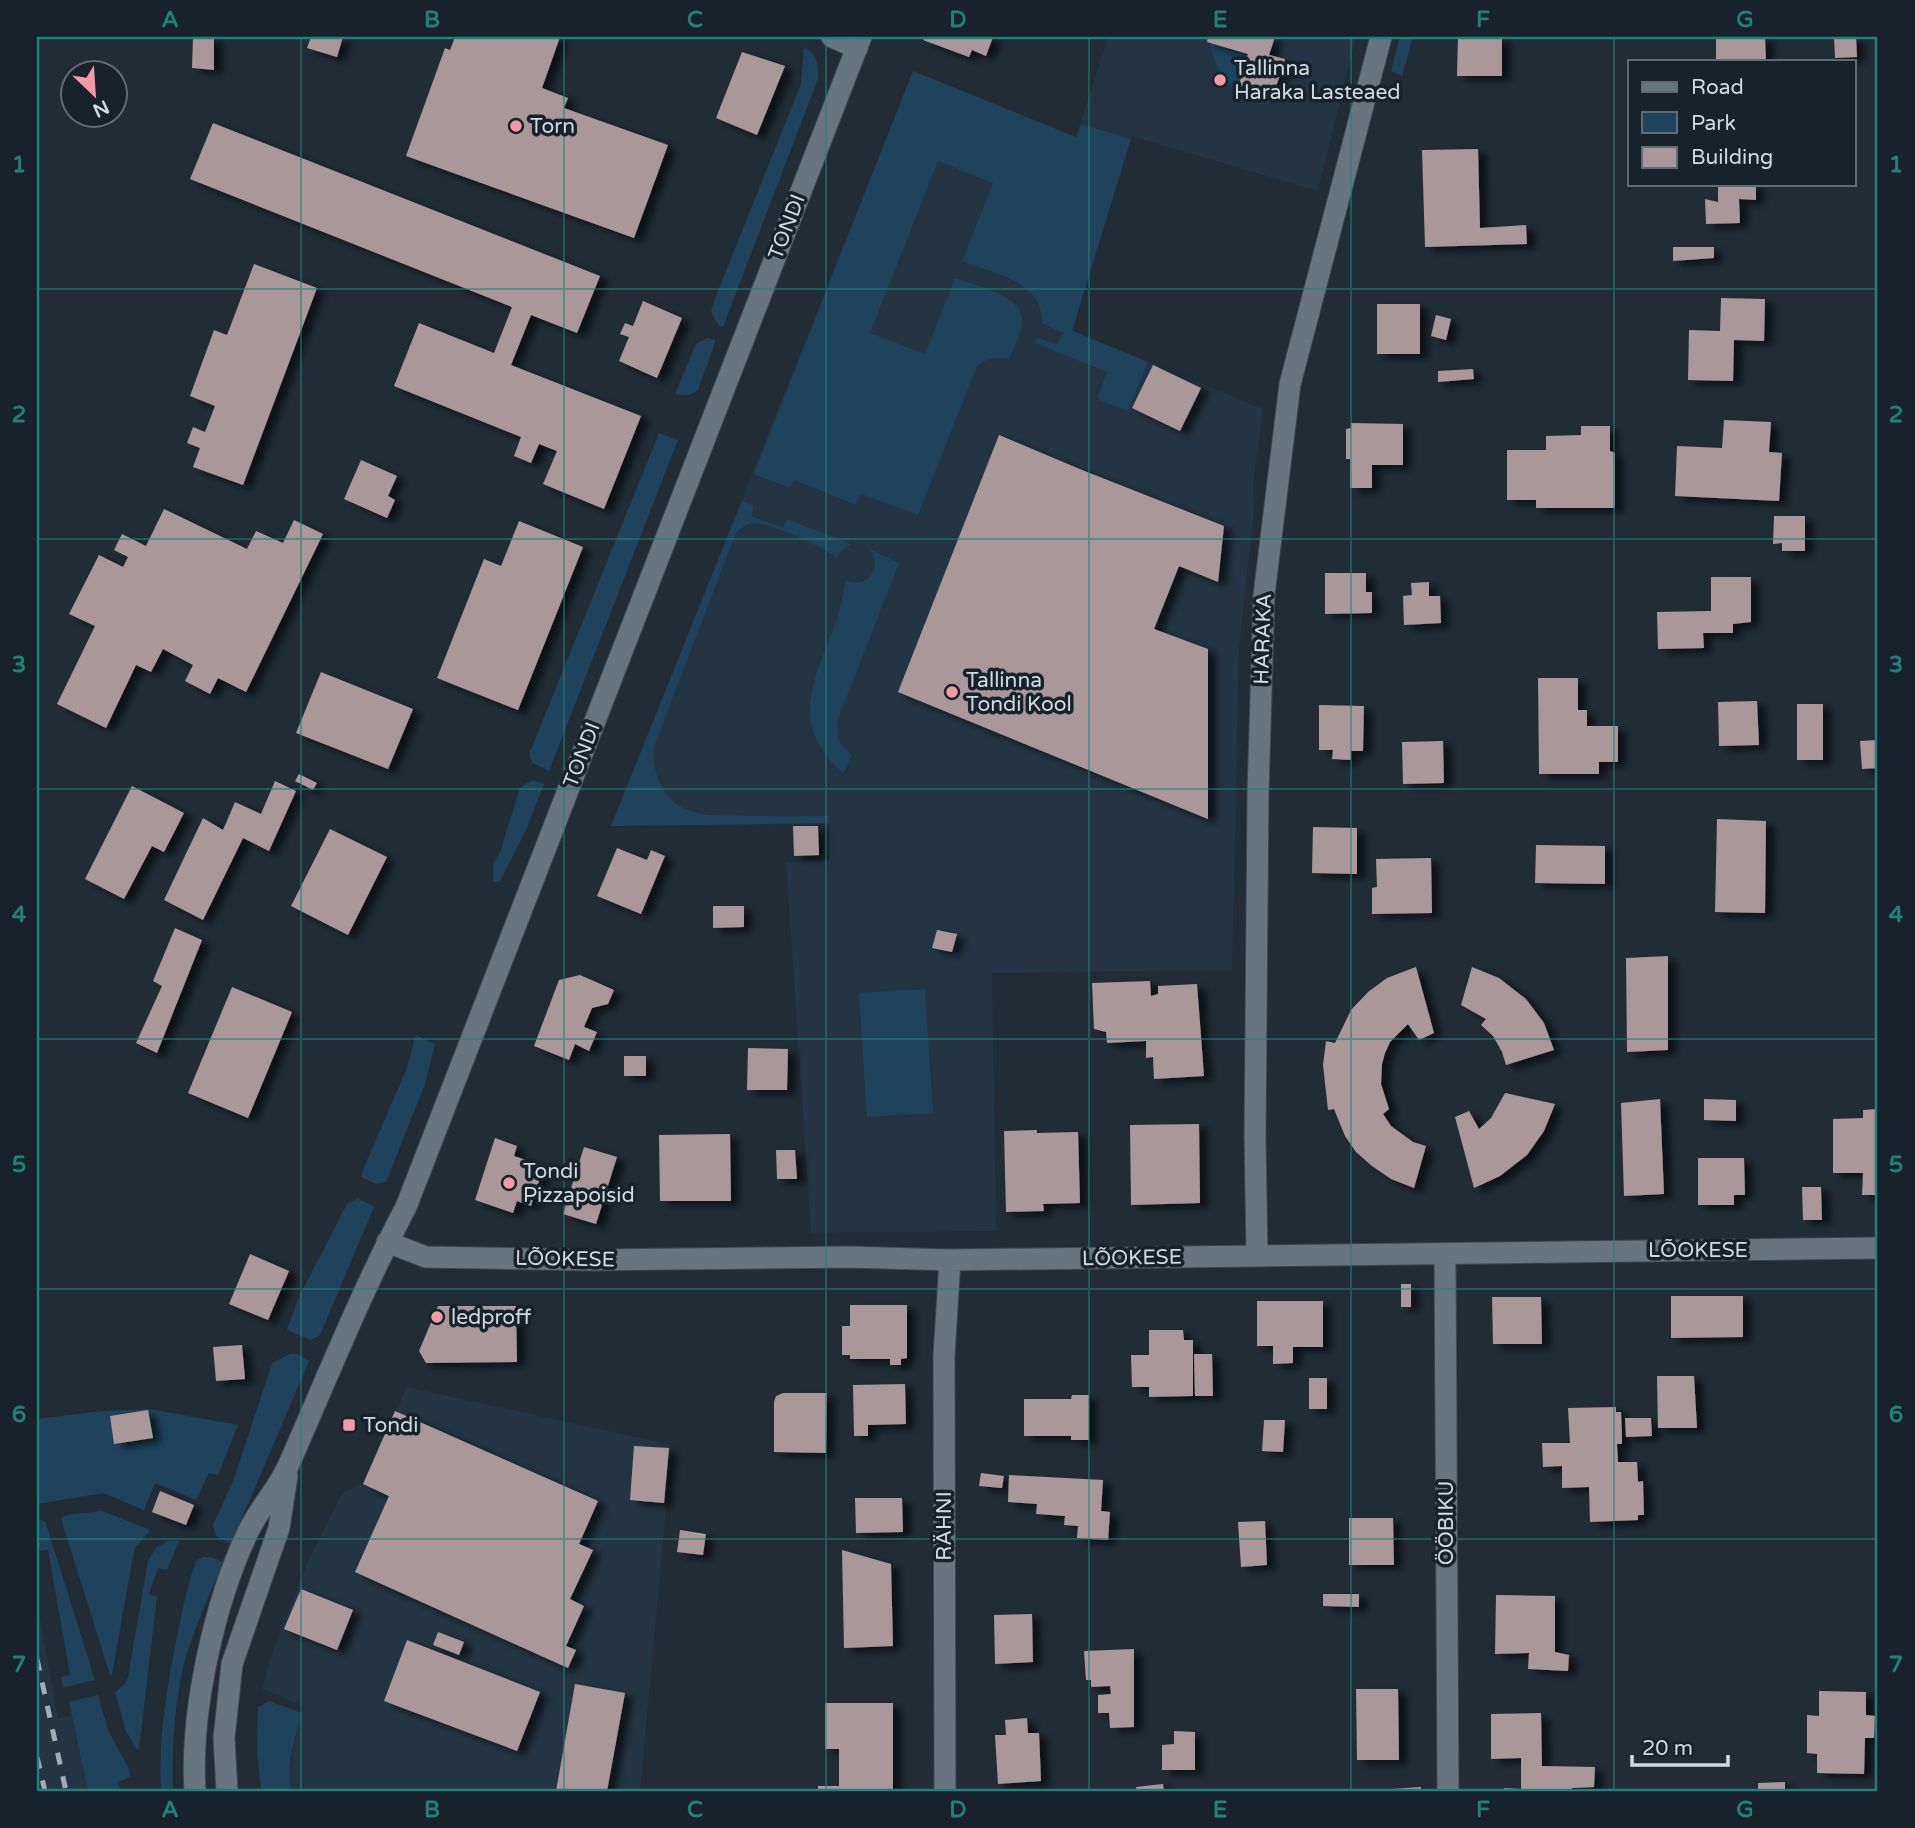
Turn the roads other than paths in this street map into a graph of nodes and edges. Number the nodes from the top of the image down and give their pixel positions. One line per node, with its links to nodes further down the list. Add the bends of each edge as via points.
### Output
1 (832, 37): 3 (street)
2 (1381, 37): 6 (street, HARAKA, via 1290,384 1264,595 1258,806)
3 (859, 42): 4 (street, TONDI, via 449,1098 406,1207)
4 (387, 1242): 8 (street, LÕOKESE, via 426,1257); 9 (street, TONDI)
5 (1878, 1248): 7 (street, LÕOKESE)
6 (1257, 1255): 7 (street, LÕOKESE); 8 (street, LÕOKESE)
7 (1444, 1255): 13 (street, ÖÖBIKU)
8 (950, 1260): 12 (street, RÄHNI, via 944,1356)
9 (288, 1467): 10 (street, TONDI, via 249,1530 220,1603 199,1707); 11 (street, TONDI, via 279,1528 232,1664 224,1738)
10 (195, 1791)
11 (227, 1791)
12 (945, 1791)
13 (1448, 1791)

